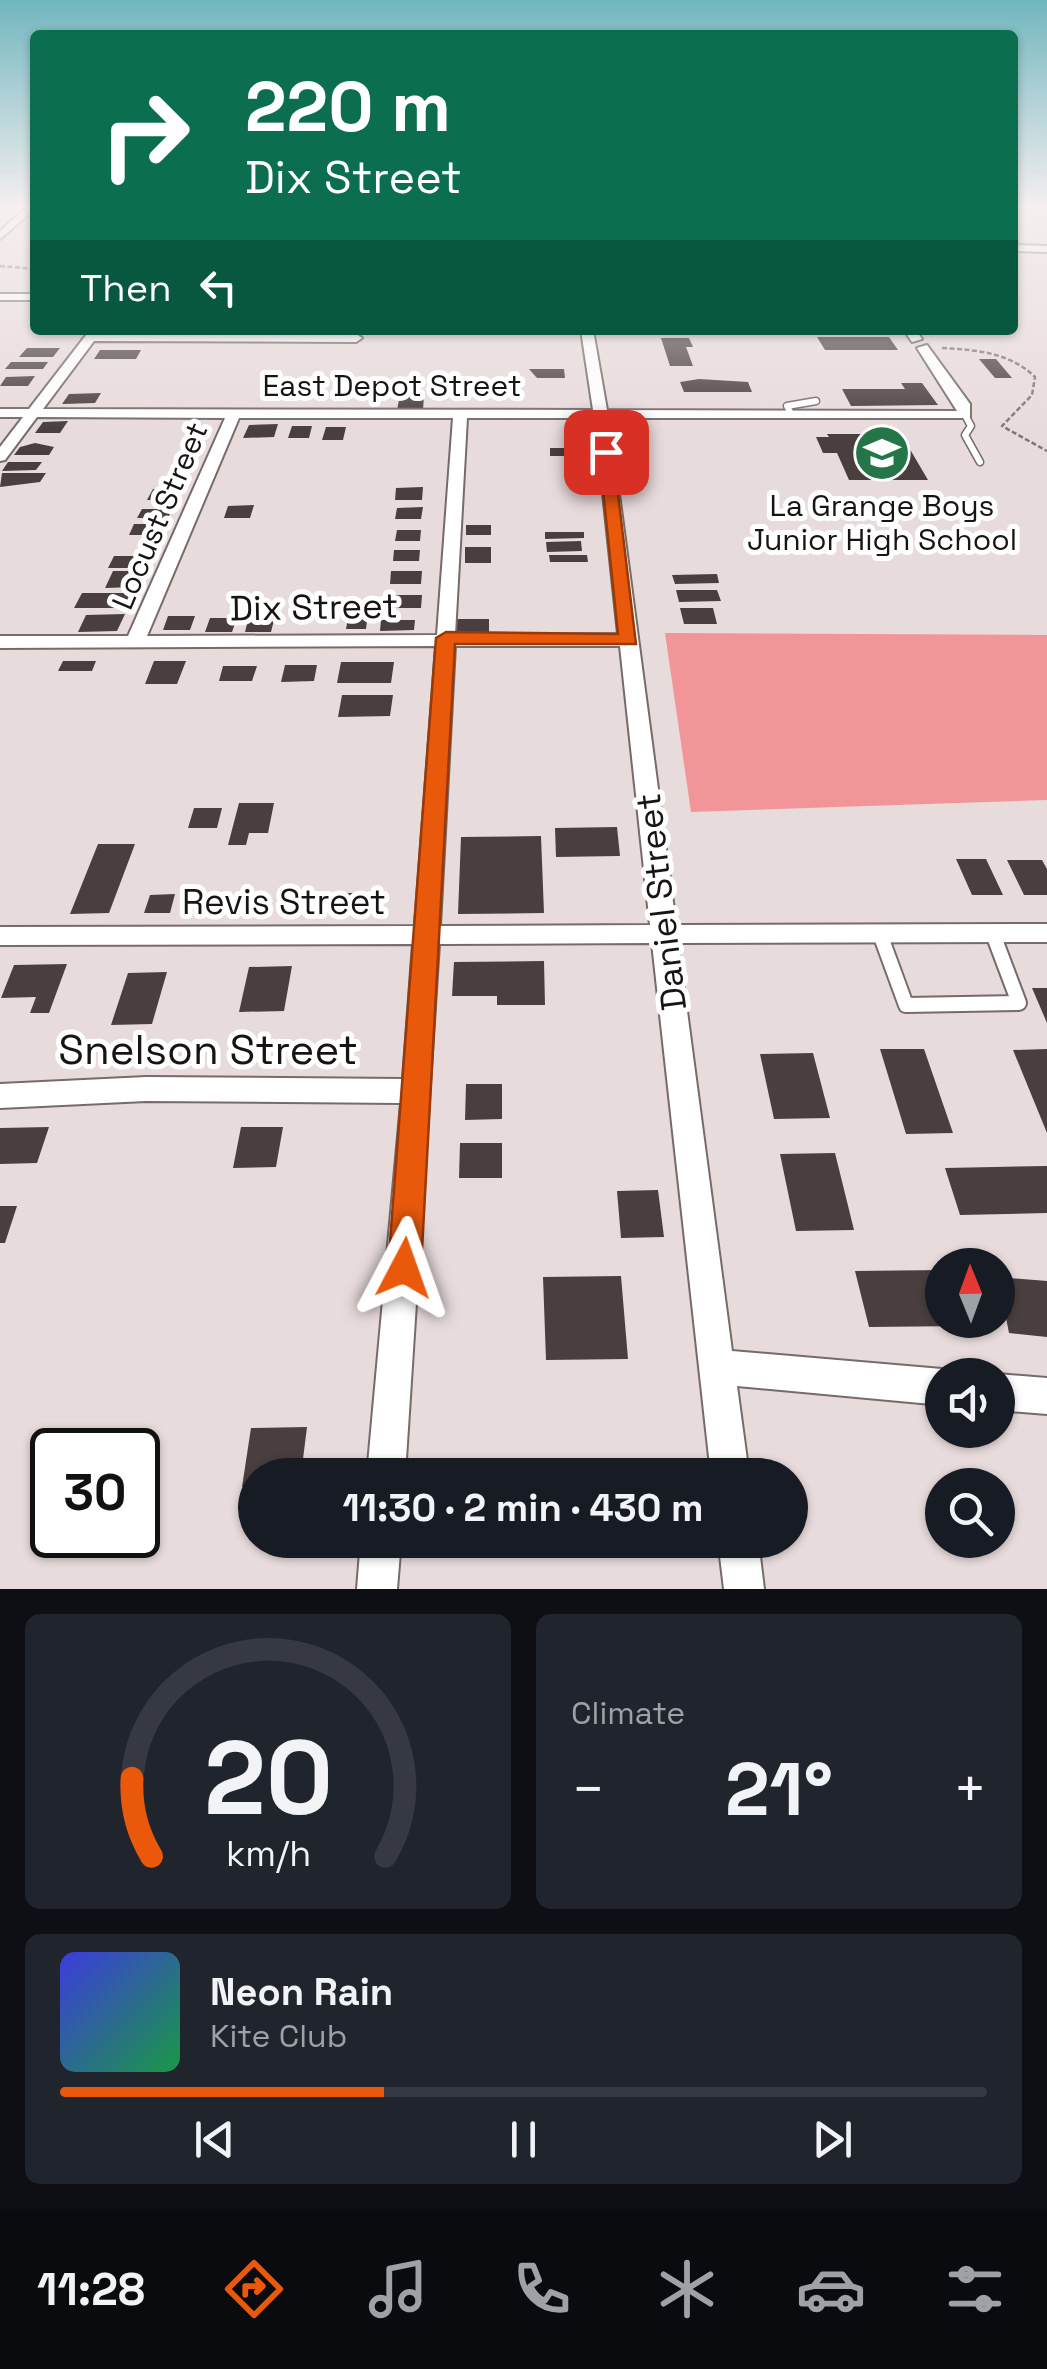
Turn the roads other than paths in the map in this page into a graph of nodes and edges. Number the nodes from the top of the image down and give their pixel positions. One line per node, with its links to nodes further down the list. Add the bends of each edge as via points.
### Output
1 (0, 297): 2 (street)
2 (30, 297)
3 (92, 335): 10 (street)
4 (159, 335): 6 (street)
5 (588, 335): 13 (street, Daniel Street)
6 (356, 338)
7 (920, 341): 15 (street)
8 (816, 401): 14 (lane, via 792,402)
9 (0, 413): 10 (street, East Depot Street)
10 (34, 413): 11 (street, East Depot Street); 16 (street)
11 (234, 414): 12 (street, East Depot Street); 20 (street, Locust Street)
12 (460, 414): 13 (street, East Depot Street); 18 (street)
13 (602, 414): 14 (street, East Depot Street); 19 (street, Daniel Street)
14 (791, 414): 15 (street, East Depot Street)
15 (965, 415): 17 (lane, via 965,435)
16 (0, 457)
17 (980, 462)
18 (446, 638): 19 (street, Dix Street); 20 (street, Dix Street); 26 (street)
19 (629, 640): 27 (street, Daniel Street)
20 (136, 641): 21 (street, Dix Street)
21 (0, 642)
22 (1047, 933): 24 (street, Revis Street)
23 (880, 934): 24 (street, Revis Street); 24 (lane, via 906,1005 1019,1003); 27 (street, Revis Street)
24 (992, 934)
25 (0, 936): 26 (street, Revis Street)
26 (424, 937): 27 (street, Revis Street); 28 (street)
27 (665, 937): 30 (street, Daniel Street)
28 (417, 1090): 29 (street, Snelson Street, via 146,1088); 34 (street)
29 (0, 1096)
30 (717, 1367): 31 (street); 35 (street, Daniel Street)
31 (925, 1385)
32 (1015, 1393): 33 (street)
33 (1047, 1396)
34 (387, 1458)
35 (728, 1458)
36 (379, 1558): 38 (street)
37 (740, 1558): 39 (street)
38 (376, 1589)
39 (744, 1589)

